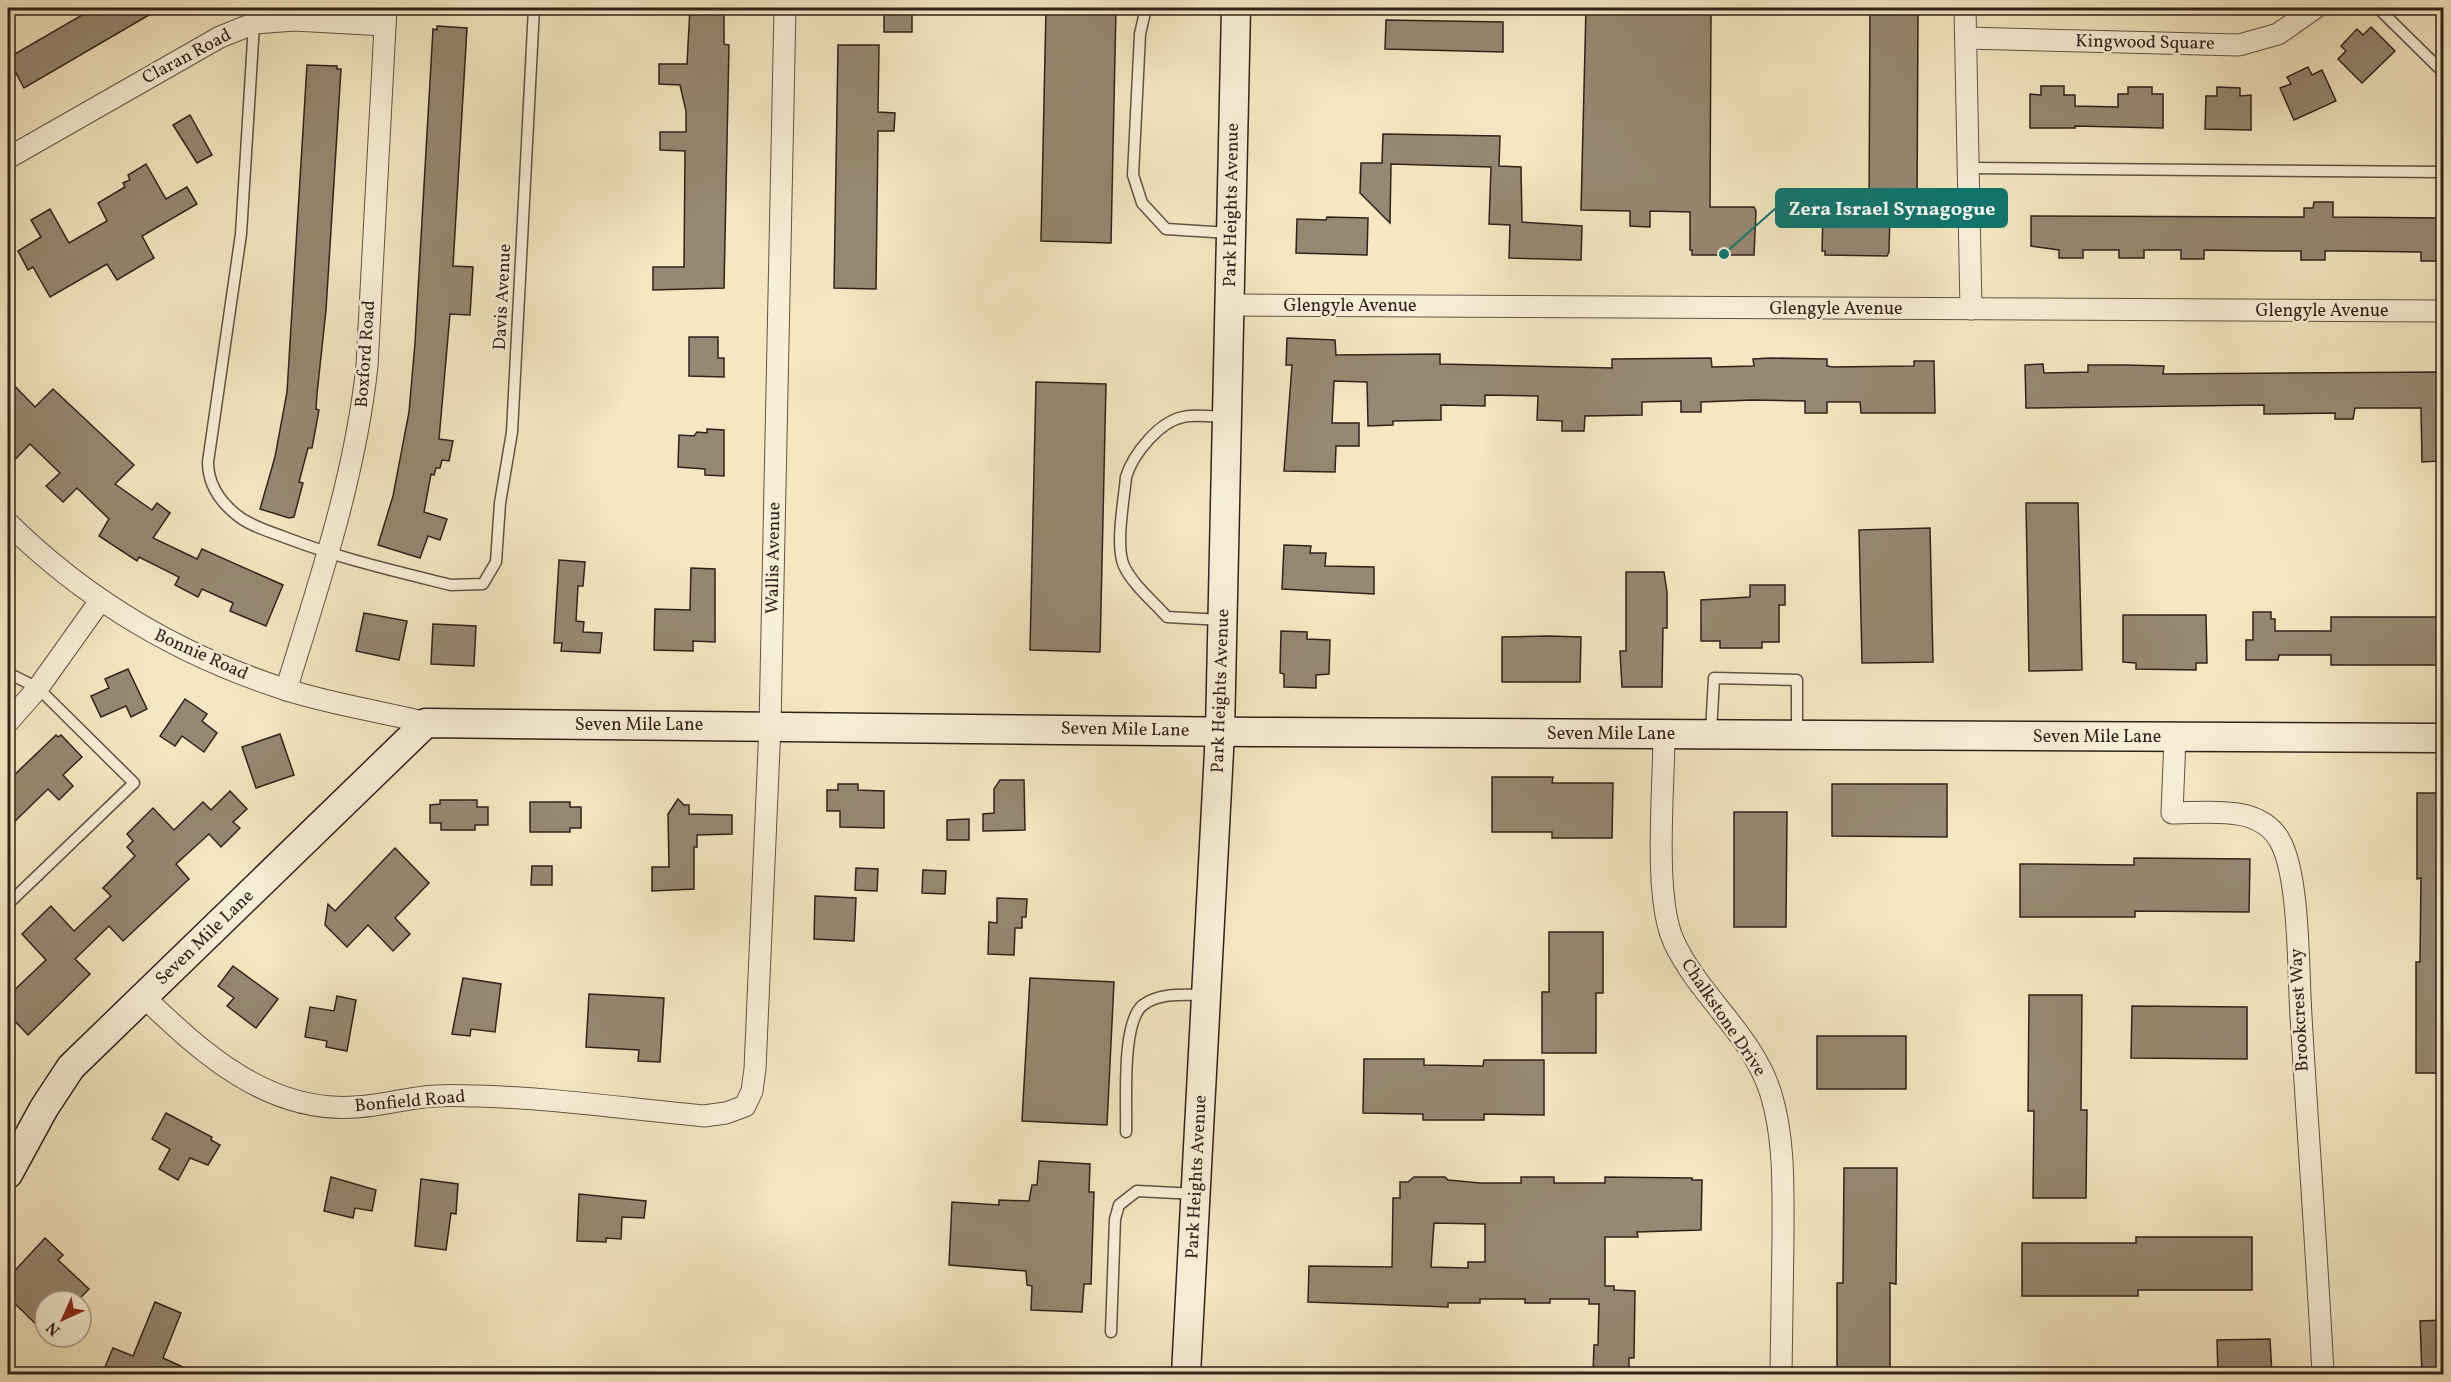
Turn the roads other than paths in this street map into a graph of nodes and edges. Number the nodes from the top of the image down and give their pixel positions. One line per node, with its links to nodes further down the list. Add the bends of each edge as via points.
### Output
1 (534, 8): 21 (lane, Davis Avenue, via 512,432 500,503 496,562 483,584 451,585)
2 (785, 8): 29 (street, Wallis Avenue)
3 (1146, 8): 15 (lane, via 1140,34 1133,175 1137,195 1166,229)
4 (1236, 8): 15 (street, Park Heights Avenue)
5 (1965, 8): 10 (street)
6 (2315, 8): 10 (street, Kingwood Square, via 2278,34 2239,45)
7 (2378, 8): 11 (lane)
8 (255, 15): 9 (street, Claran Road, via 294,20); 12 (street, Claran Road); 21 (lane, via 241,234 208,479 237,515 253,525)
9 (386, 16): 21 (street, Boxford Road, via 361,422)
10 (1966, 38): 13 (street)
11 (2444, 73)
12 (8, 158)
13 (1969, 168): 14 (lane); 17 (street)
14 (2444, 172)
15 (1231, 233): 16 (street, Park Heights Avenue)
16 (1229, 305): 17 (street, Glengyle Avenue); 19 (street, Park Heights Avenue)
17 (1971, 309): 18 (street, Glengyle Avenue)
18 (2444, 311)
19 (1227, 417): 23 (street, Park Heights Avenue); 23 (lane, via 1169,421 1137,455 1126,477 1121,550 1131,577 1167,616)
20 (8, 523): 22 (street, Bonnie Road)
21 (328, 554): 26 (street, Boxford Road)
22 (100, 601): 25 (street); 26 (street, Bonnie Road, via 196,656)
23 (1223, 620): 30 (street, Park Heights Avenue)
24 (8, 673): 25 (lane)
25 (38, 688): 27 (street); 36 (lane, via 134,783)
26 (286, 690): 28 (street, Bonnie Road)
27 (8, 722)
28 (426, 723): 29 (street, Seven Mile Lane); 38 (street, Seven Mile Lane)
29 (770, 726): 30 (street, Seven Mile Lane); 39 (street, Wallis Avenue, via 755,1069)
30 (1220, 732): 31 (street, Seven Mile Lane); 37 (street, Park Heights Avenue)
31 (1664, 735): 32 (street, Seven Mile Lane); 45 (street, Chalkstone Drive, via 1662,873 1667,927 1688,967 1763,1073 1776,1120 1783,1180)
32 (1710, 735): 33 (street, Seven Mile Lane); 33 (lane, via 1714,678 1797,680)
33 (1797, 735): 34 (street, Seven Mile Lane)
34 (2175, 738): 35 (street, Seven Mile Lane); 46 (street, Brookcrest Way, via 2172,813 2237,813 2253,817 2280,840 2292,880)
35 (2444, 738)
36 (8, 904)
37 (1206, 995): 40 (lane, via 1158,998 1134,1013 1128,1056); 42 (street, Park Heights Avenue)
38 (144, 997): 39 (street, Bonfield Road, via 220,1064 282,1097 315,1105 354,1107 436,1096 480,1096 704,1116); 41 (street, Seven Mile Lane, via 71,1066)
39 (745, 1106)
40 (1126, 1132)
41 (8, 1174)
42 (1196, 1194): 43 (lane, via 1137,1191 1119,1205 1115,1219); 44 (street, Park Heights Avenue)
43 (1111, 1332)
44 (1186, 1374)
45 (1781, 1374)
46 (2323, 1374)

